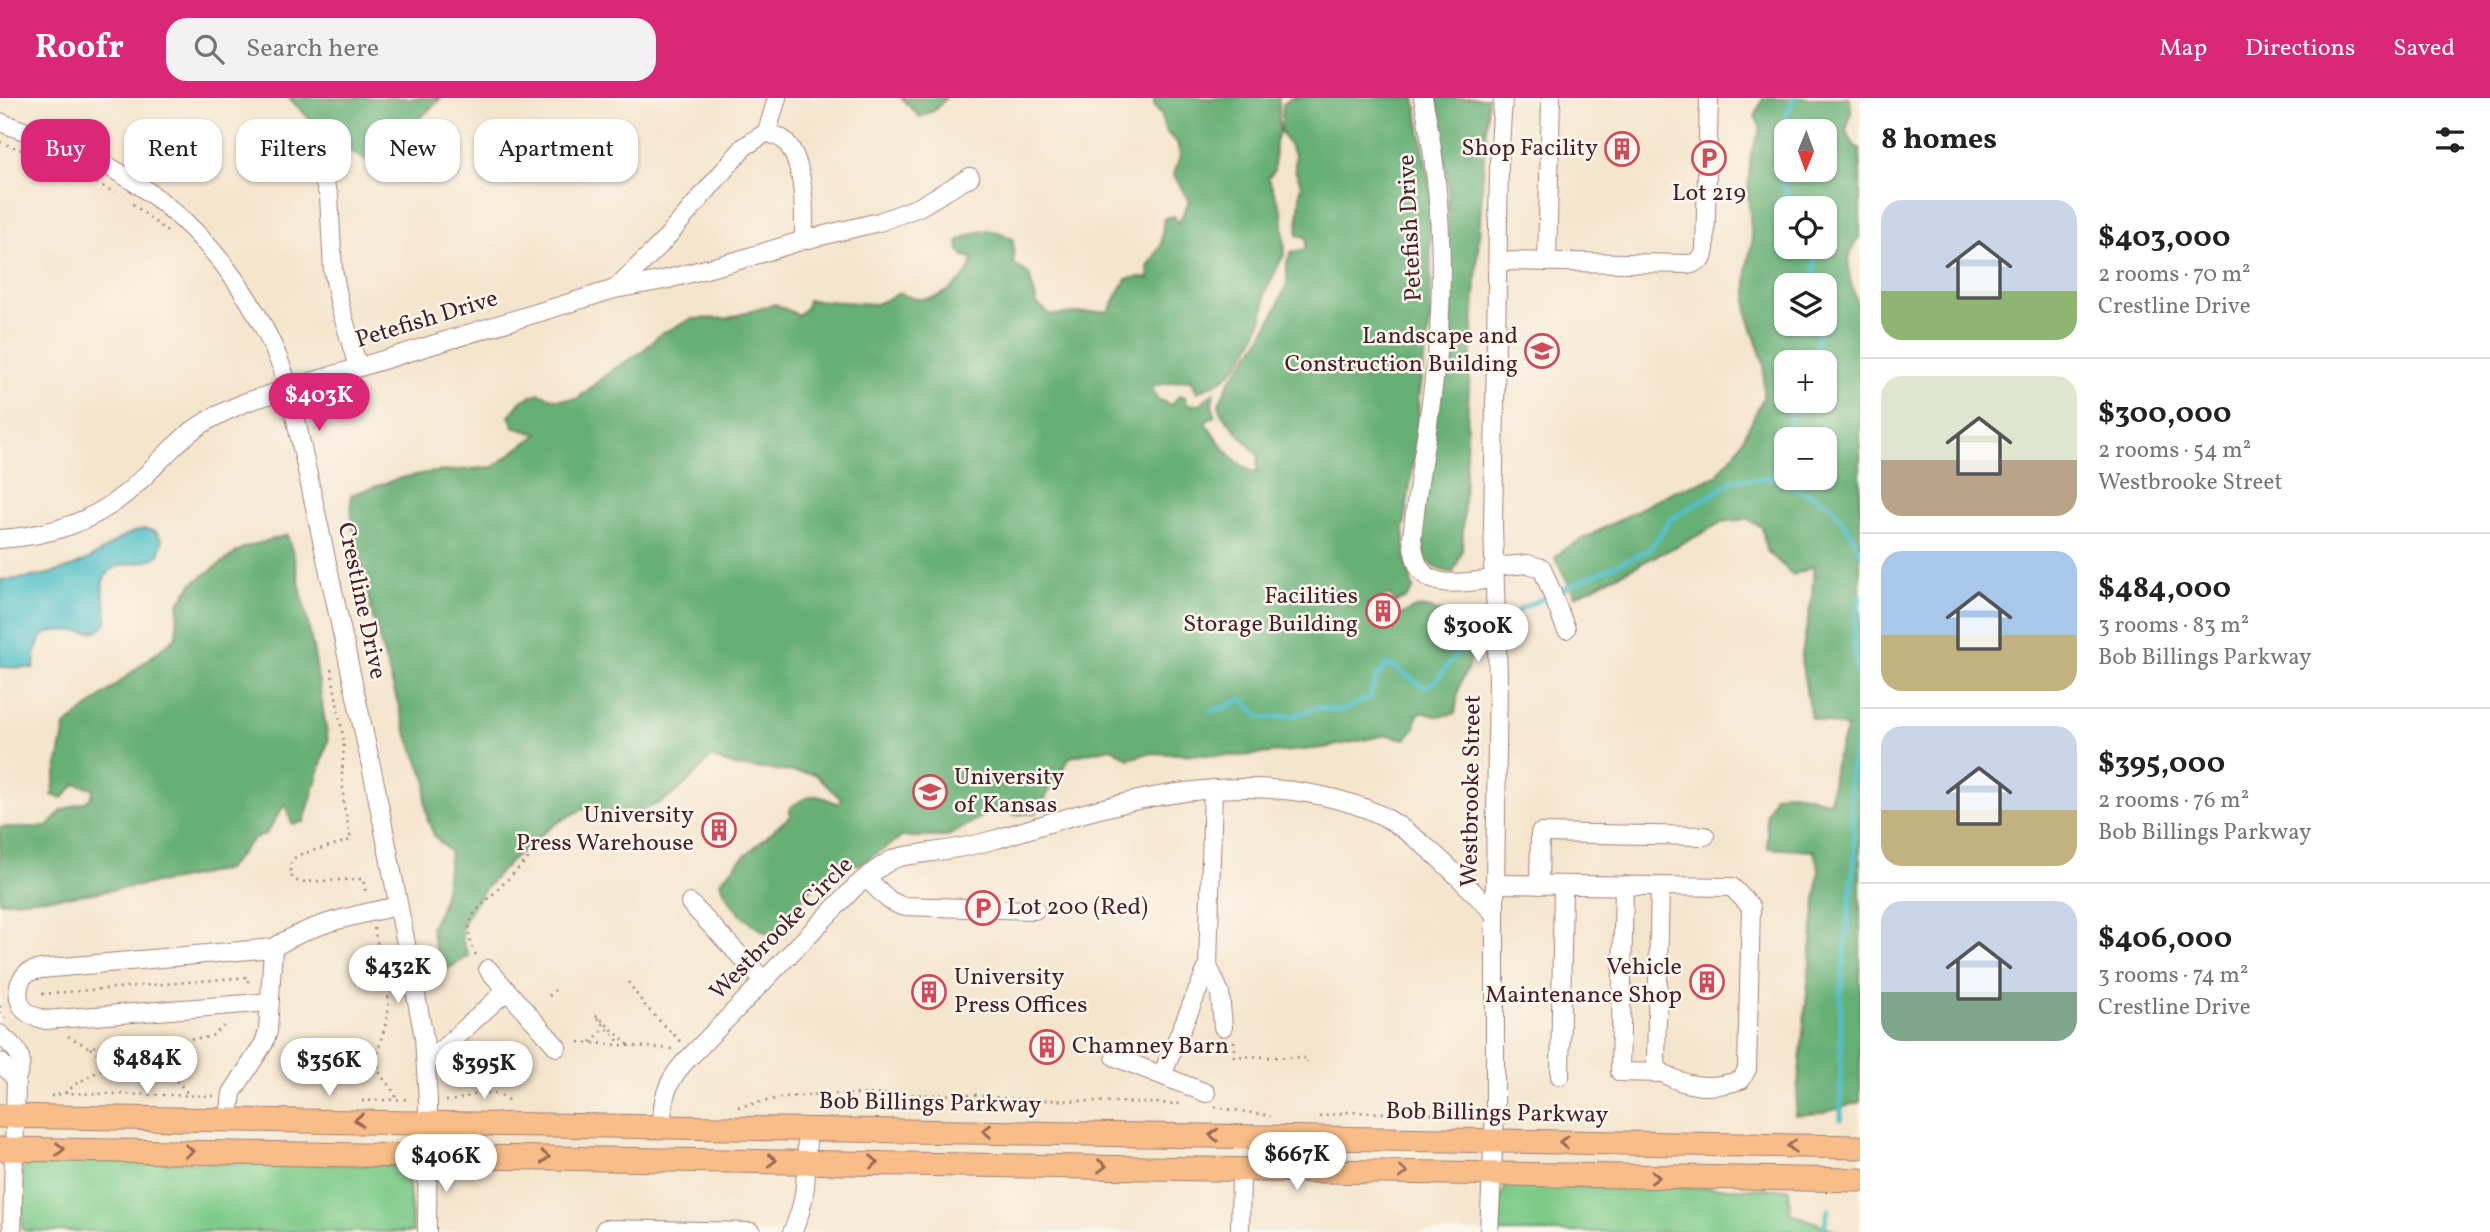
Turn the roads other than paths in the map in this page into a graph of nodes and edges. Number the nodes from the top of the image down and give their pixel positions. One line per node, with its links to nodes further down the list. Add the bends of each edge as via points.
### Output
1 (777, 98): 7 (street)
2 (1423, 98): 17 (street, Petefish Drive, via 1437,187 1439,305 1412,538 1416,562 1424,575 1437,582)
3 (1503, 98): 11 (street, Westbrooke Street)
4 (1551, 98): 12 (street)
5 (1709, 98): 12 (street, via 1703,258 1692,264)
6 (0, 122): 15 (street, Crestline Drive, via 114,169 175,212 253,303)
7 (766, 132): 10 (street, via 785,141 794,157 805,196); 13 (street, Petefish Drive, via 744,147 660,245)
8 (970, 177): 10 (street, via 919,207 880,222)
9 (324, 182): 14 (street, via 329,196 333,270)
10 (804, 240): 13 (street, via 700,271)
11 (1498, 261): 12 (street); 17 (street, Westbrooke Street)
12 (1547, 262)
13 (615, 289): 14 (street, Petefish Drive)
14 (358, 367): 15 (street, Petefish Drive)
15 (289, 388): 16 (street, Petefish Drive, via 198,426 123,496 91,516 40,535); 28 (street, Crestline Drive)
16 (0, 539)
17 (1493, 573): 18 (street, Petefish Drive, via 1528,564 1542,568); 22 (street, Westbrooke Street, via 1498,680)
18 (1566, 629)
19 (1213, 789): 21 (street, Westbrooke Circle, via 1149,796 978,845 896,858); 30 (street, Westbrooke Circle, via 1304,792 1345,801 1387,819 1428,850); 33 (street)
20 (1705, 836): 23 (street, via 1540,833)
21 (866, 878): 29 (street, via 901,906); 34 (street, Westbrooke Circle)
22 (1495, 884): 23 (street); 30 (street, Westbrooke Street)
23 (1539, 884): 24 (street)
24 (1563, 885): 25 (street); 45 (street)
25 (1624, 886): 26 (street); 43 (street, via 1620,1072)
26 (1660, 886): 43 (street, via 1656,1062); 43 (street, via 1732,887 1751,907 1747,1069 1741,1080 1724,1085 1686,1085)
27 (690, 902): 34 (street)
28 (397, 906): 31 (street, via 316,925); 42 (street, Crestline Drive)
29 (1035, 910)
30 (1494, 914): 53 (street, Westbrooke Street)
31 (272, 948): 36 (street); 36 (street, via 41,969 28,973 18,994 28,1014 44,1020)
32 (482, 962): 35 (street)
33 (1208, 966): 38 (street); 44 (street)
34 (764, 981): 51 (street, Westbrooke Circle, via 681,1055 664,1093)
35 (506, 991): 39 (street); 42 (street)
36 (270, 1002): 49 (street, via 264,1043 232,1093)
37 (3, 1027): 46 (street, via 20,1055 22,1066)
38 (1229, 1031)
39 (557, 1047)
40 (1115, 1056): 44 (street)
41 (0, 1062): 46 (street)
42 (426, 1064): 50 (street, Crestline Drive)
43 (1663, 1073)
44 (1162, 1075): 47 (street)
45 (1560, 1076)
46 (16, 1079): 48 (street)
47 (1208, 1100)
48 (8, 1116): 49 (main road, Bob Billings Parkway); 55 (street)
49 (229, 1119): 50 (main road, Bob Billings Parkway, one-way to 49)
50 (428, 1122): 51 (main road, Bob Billings Parkway); 56 (street, Crestline Drive)
51 (662, 1126): 52 (main road, Bob Billings Parkway)
52 (807, 1128): 53 (main road, Bob Billings Parkway, one-way to 52); 57 (street)
53 (1493, 1141): 54 (main road, Bob Billings Parkway, one-way to 53); 59 (street, Westbrooke Street)
54 (1860, 1147)
55 (7, 1149): 56 (main road, one-way to 56); 62 (street)
56 (427, 1155): 57 (main road, one-way to 57); 63 (street, Crestline Drive)
57 (806, 1161): 58 (main road, one-way to 58); 65 (street, via 802,1209)
58 (1241, 1169): 59 (main road, one-way to 59); 66 (street)
59 (1491, 1174): 60 (main road, one-way to 60); 67 (street, Westbrooke Street)
60 (1860, 1180)
61 (605, 1229): 64 (street)
62 (12, 1232)
63 (426, 1232)
64 (751, 1232)
65 (792, 1232)
66 (1240, 1232)
67 (1489, 1232)

